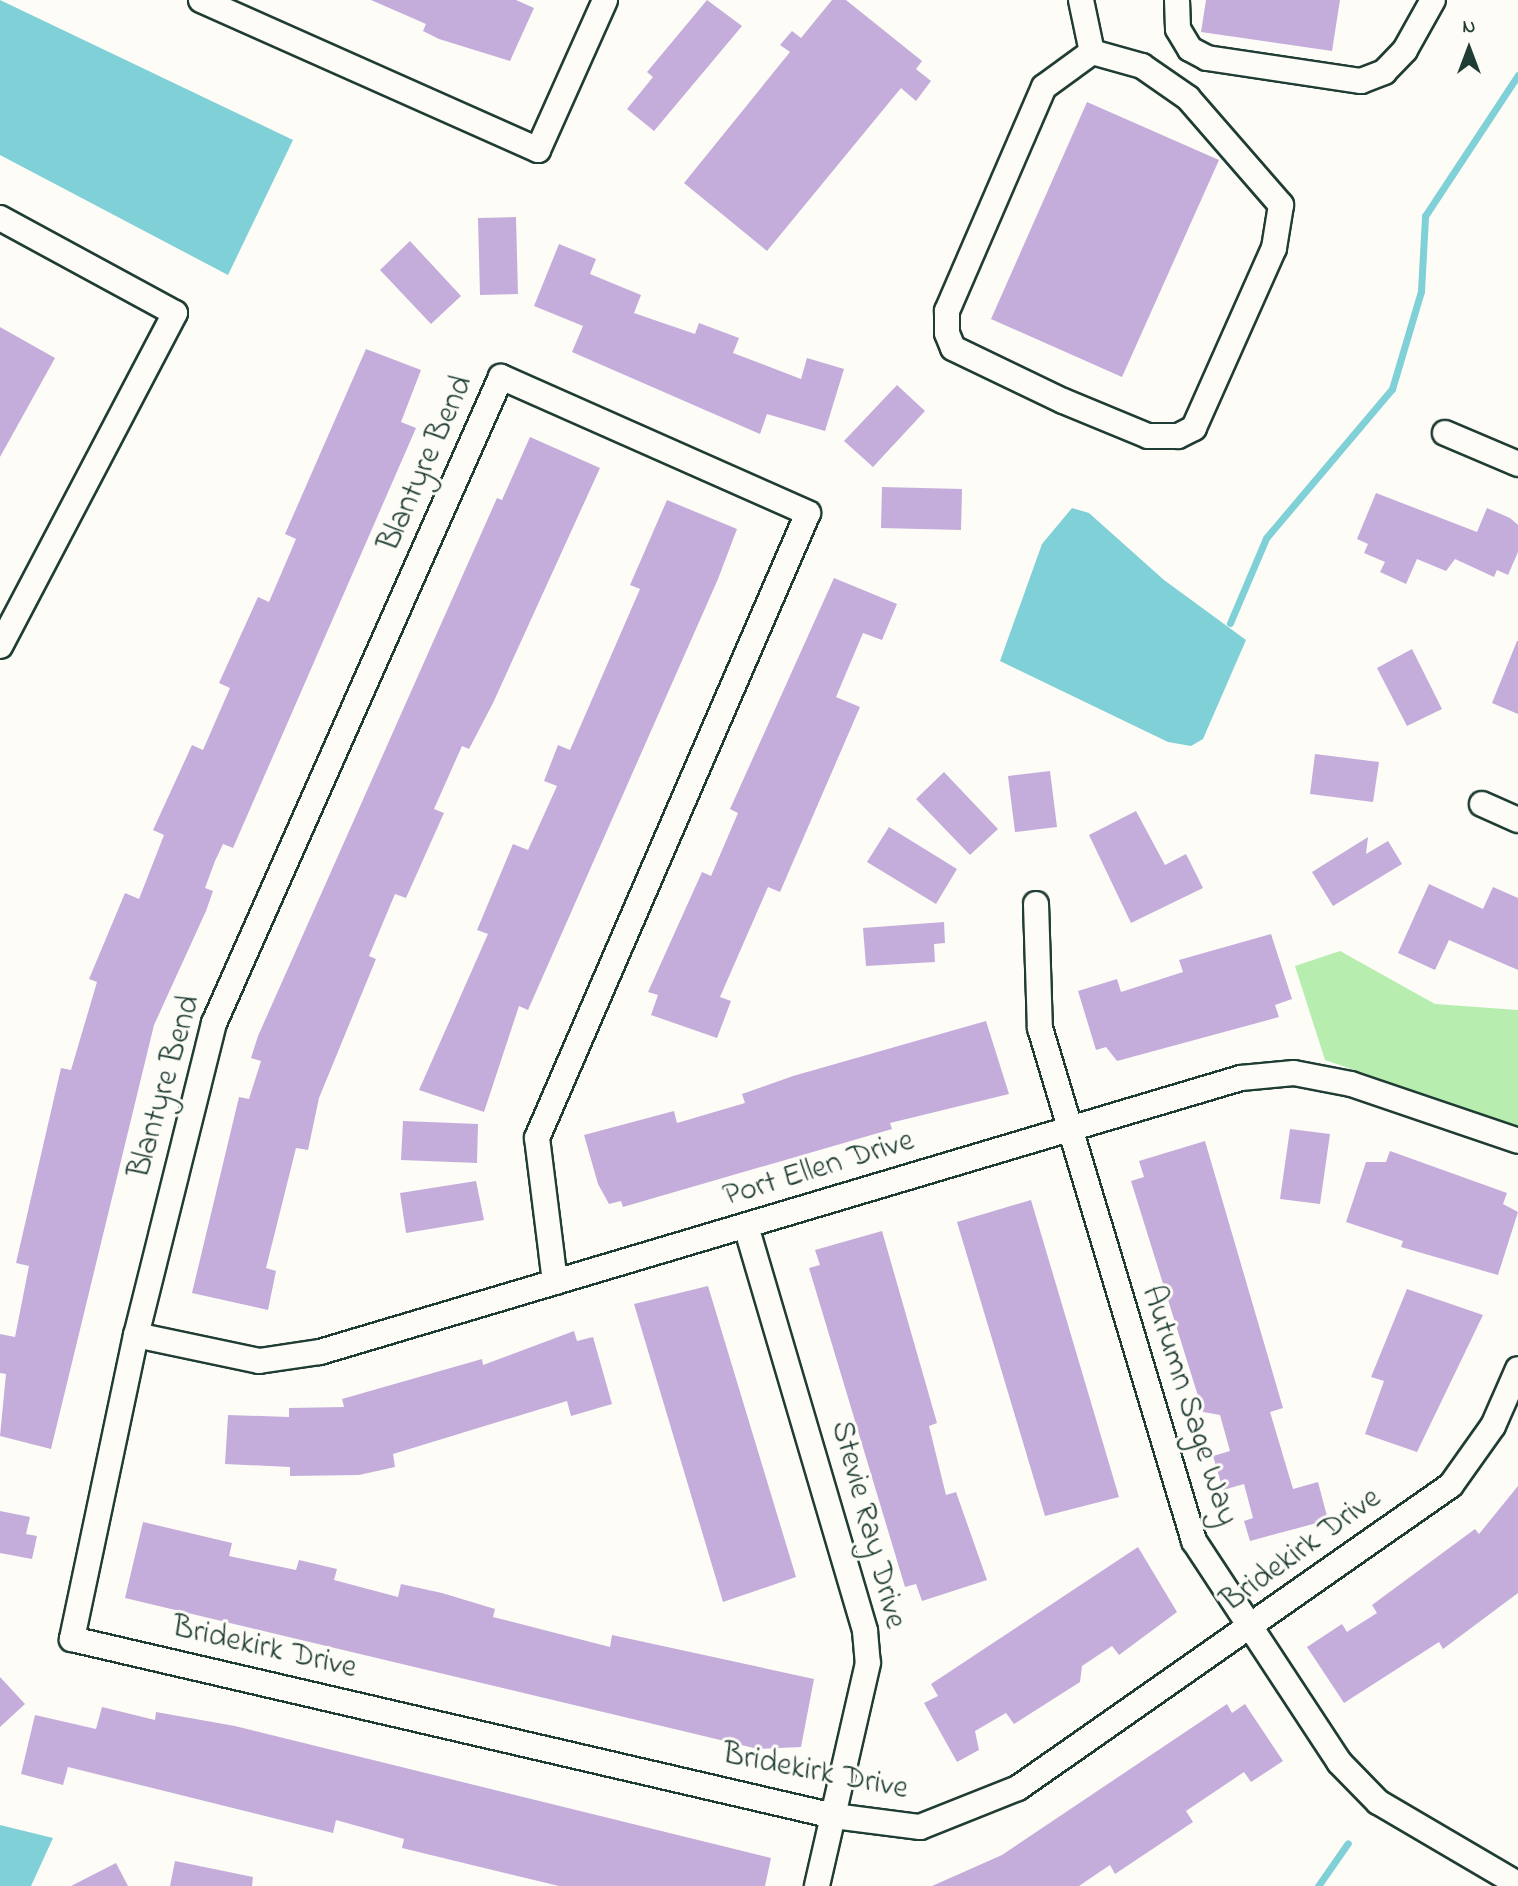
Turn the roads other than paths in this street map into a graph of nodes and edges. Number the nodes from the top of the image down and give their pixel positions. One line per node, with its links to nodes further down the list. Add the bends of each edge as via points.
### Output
1 (201, 0): 2 (street, via 538,150)
2 (605, 0)
3 (1081, 0): 6 (street)
4 (1177, 0): 5 (street, via 1178,29 1191,49 1207,58 1361,81 1384,72 1405,50)
5 (1433, 0)
6 (1091, 52): 6 (street, via 1142,66 1188,97 1281,205 1274,248 1194,428 1178,436 1148,436 1063,401 953,348 947,333 947,312 1044,87)
7 (0, 218): 10 (street, via 175,313)
8 (1445, 433): 9 (street)
9 (1518, 464)
10 (0, 646)
11 (1482, 804): 12 (street)
12 (1518, 820)
13 (1036, 904): 14 (street, Autumn Sage Way, via 1040,1028)
14 (1068, 1131): 15 (street, Port Ellen Drive, via 1241,1078 1294,1073 1351,1084); 16 (street, Port Ellen Drive); 20 (street, Autumn Sage Way, via 1194,1541)
15 (1518, 1141)
16 (746, 1226): 17 (street, Port Ellen Drive); 22 (street, Stevie Ray Drive, via 865,1631 868,1663)
17 (555, 1282): 18 (street, Port Ellen Drive, via 320,1352 259,1361); 18 (street, Blantyre Bend, via 537,1138 808,513 500,377 214,1023)
18 (136, 1335): 21 (street, Blantyre Bend)
19 (1518, 1369): 20 (street, Bridekirk Drive, via 1493,1426 1451,1485)
20 (1252, 1628): 22 (street, Bridekirk Drive, via 1018,1788 953,1818 891,1827); 23 (street, Autumn Sage Way, via 1339,1762 1377,1802)
21 (72, 1639): 22 (street, Bridekirk Drive)
22 (834, 1816): 24 (street, Stevie Ray Drive)
23 (1518, 1884)
24 (817, 1886)

